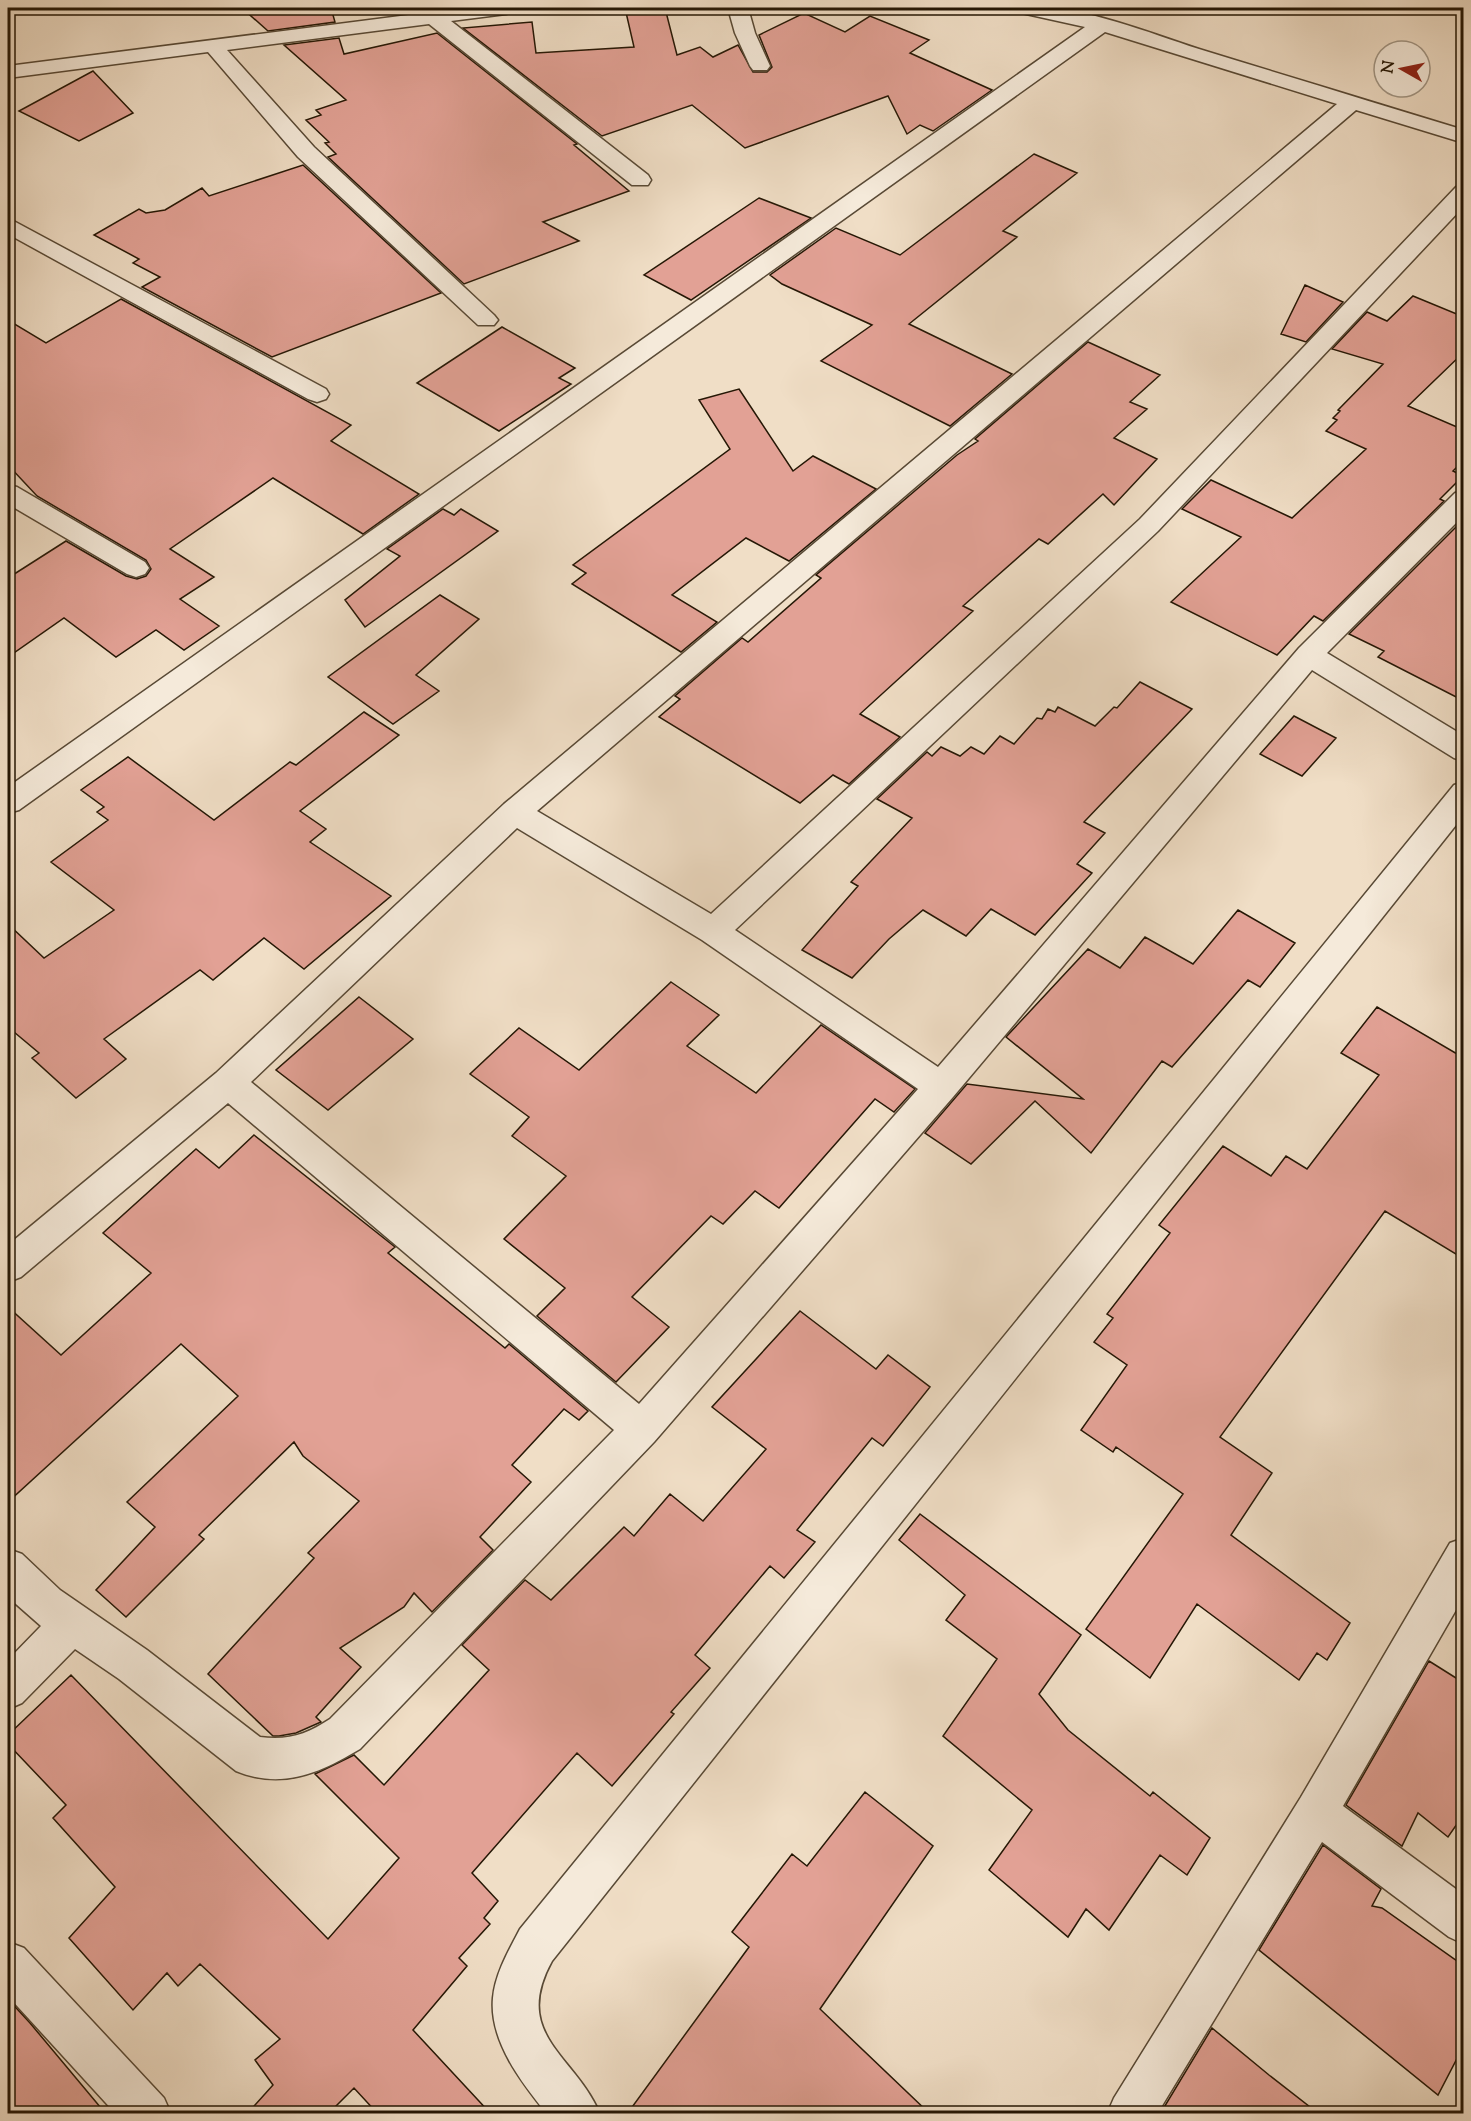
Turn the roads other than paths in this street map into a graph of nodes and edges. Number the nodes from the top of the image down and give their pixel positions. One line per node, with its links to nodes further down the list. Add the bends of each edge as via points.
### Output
1 (506, 8): 4 (street)
2 (738, 8): 7 (street)
3 (1024, 8): 5 (street)
4 (432, 16): 6 (street); 11 (street)
5 (1102, 25): 9 (street); 22 (street)
6 (212, 45): 8 (street); 14 (street, via 306,152)
7 (759, 66)
8 (8, 72)
9 (1354, 101): 10 (street); 23 (street)
10 (1464, 137)
11 (640, 180)
12 (1464, 192): 24 (street, via 1149,525)
13 (8, 225): 15 (street)
14 (486, 320)
15 (317, 394)
16 (8, 493): 18 (street)
17 (1464, 499): 19 (street)
18 (136, 568)
19 (1309, 655): 20 (street); 26 (street)
20 (1464, 750)
21 (1464, 793): 37 (street, via 536,1945 518,1980 516,2003 521,2033 533,2060)
22 (8, 802)
23 (516, 812): 24 (street); 25 (street)
24 (713, 931): 26 (street)
25 (228, 1083): 27 (street); 28 (street)
26 (941, 1087): 28 (street)
27 (8, 1266)
28 (641, 1429): 31 (street, via 345,1734 298,1759 275,1761 251,1756 115,1652)
29 (1464, 1557): 33 (street)
30 (8, 1568): 31 (street)
31 (70, 1625): 32 (street)
32 (8, 1689)
33 (1316, 1812): 34 (street); 38 (street)
34 (1464, 1922)
35 (8, 1964): 36 (street)
36 (148, 2114)
37 (577, 2114)
38 (1130, 2114)

